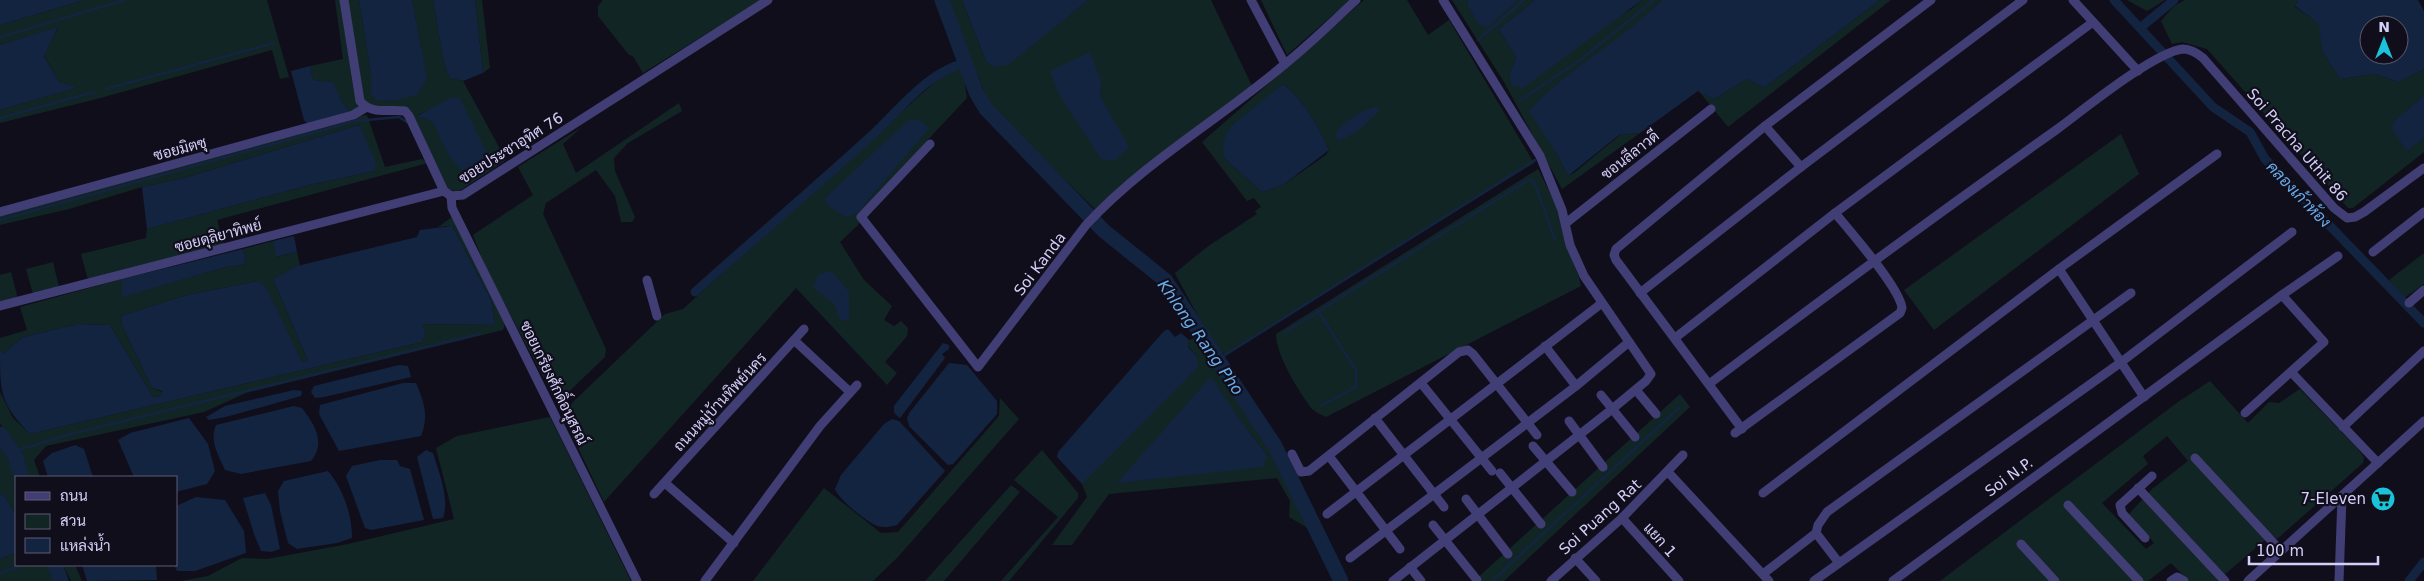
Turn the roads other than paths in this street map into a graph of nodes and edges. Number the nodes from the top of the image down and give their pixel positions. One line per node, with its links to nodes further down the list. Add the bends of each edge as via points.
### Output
1 (344, 0): 12 (street, via 358,96)
2 (768, 0): 19 (street, ซอยประชาอุทิศ 76, via 462,195)
3 (1251, 0): 10 (street)
4 (1356, 0): 10 (street, Soi Kanda)
5 (1442, 0): 23 (street, via 1540,156)
6 (1931, 0): 14 (street)
7 (2023, 0): 17 (street)
8 (2073, 0): 9 (street)
9 (2093, 22): 11 (street); 21 (street)
10 (1285, 64): 15 (street, Soi Kanda, via 1164,155 1104,205 978,367 861,217)
11 (2138, 71): 18 (street, Soi Pracha Uthit 86, via 2182,49 2191,50 2203,58 2339,214 2347,218 2356,217); 27 (street)
12 (365, 108): 19 (street, ซอยประชาอุทิศ 76, via 404,111 409,116); 20 (street, ซอยมิตซุ, via 353,115)
13 (1711, 109): 23 (street, ซอนลีลาวดี)
14 (1765, 126): 17 (street); 31 (street, via 1616,249 1616,260)
15 (930, 144)
16 (2218, 154): 28 (street)
17 (1801, 167): 31 (street)
18 (2424, 168)
19 (447, 194): 36 (street, ซอยดุลิยาทิพย์); 112 (street, ซอยเกรียงศักดิ์อนุสรณ์)
20 (0, 212)
21 (1836, 212): 27 (street); 40 (street)
22 (2424, 212): 25 (street)
23 (1566, 223): 34 (street, via 1570,245 1584,276)
24 (2292, 232): 45 (street)
25 (2373, 252)
26 (2338, 256): 33 (street, Soi N.P.)
27 (1874, 260): 49 (street); 49 (street, via 1899,298 1900,313 1738,431)
28 (2059, 269): 38 (street); 84 (street)
29 (646, 280): 37 (street)
30 (2424, 290): 35 (street)
31 (1640, 293): 40 (street)
32 (2131, 294): 38 (street)
33 (2282, 295): 46 (street, via 2324,342); 55 (street, Soi N.P.)
34 (1602, 303): 42 (street); 43 (street)
35 (2409, 303)
36 (0, 306)
37 (657, 316)
38 (2093, 321): 45 (street); 98 (street, via 1827,512)
39 (804, 329): 41 (street, ถนนหมู่บ้านทิพย์นคร)
40 (1675, 338): 49 (street)
41 (795, 340): 53 (street); 80 (street, ถนนหมู่บ้านทิพย์นคร)
42 (1629, 342): 51 (street); 52 (street, via 1651,374)
43 (1545, 346): 48 (street); 51 (street)
44 (2424, 351): 64 (street)
45 (2120, 363): 55 (street); 108 (street)
46 (2292, 373): 58 (street); 64 (street)
47 (1420, 383): 48 (street, via 1459,352 1468,350); 59 (street); 60 (street)
48 (1496, 384): 60 (street); 63 (street)
49 (1709, 384)
50 (857, 385): 53 (street)
51 (1576, 386): 63 (street)
52 (1636, 390): 56 (street); 57 (street)
53 (850, 392): 101 (street, via 820,426)
54 (1601, 395): 56 (street)
55 (2144, 397): 120 (street, Soi N.P.)
56 (1611, 410): 66 (street); 67 (street)
57 (1656, 414)
58 (2245, 414)
59 (1375, 418): 71 (street); 72 (street)
60 (1450, 418): 72 (street); 73 (street)
61 (2424, 420): 76 (street)
62 (1568, 421): 66 (street)
63 (1527, 422): 65 (street); 73 (street)
64 (2342, 427): 76 (street)
65 (1537, 435)
66 (1578, 435): 75 (street); 77 (street)
67 (1635, 437)
68 (1533, 446): 75 (street)
69 (1292, 454): 71 (street, via 1301,472 1309,472)
70 (1683, 455): 78 (street, Soi Puang Rat)
71 (1329, 456): 85 (street)
72 (1404, 456): 85 (street); 87 (street)
73 (1481, 458): 81 (street); 87 (street)
74 (2196, 458): 104 (street)
75 (1545, 461): 81 (street); 83 (street)
76 (2378, 463): 88 (street)
77 (1603, 467)
78 (1668, 472): 94 (street, Soi Puang Rat); 110 (street)
79 (2152, 476): 82 (street)
80 (664, 483): 86 (street, ถนนหมู่บ้านทิพย์นคร); 101 (street)
81 (1512, 488): 93 (street); 95 (street)
82 (2138, 488): 99 (street, via 2120,505 2122,513); 125 (street)
83 (1572, 492)
84 (1763, 492)
85 (1356, 493): 92 (street); 97 (street)
86 (654, 494)
87 (1434, 494): 91 (street); 97 (street)
88 (2342, 497): 104 (street); 127 (street)
89 (1466, 499): 93 (street)
90 (2068, 505): 122 (street)
91 (1444, 506)
92 (1327, 514)
93 (1477, 514): 100 (street); 105 (street)
94 (1622, 518): 107 (street, Soi Puang Rat); 118 (street, แยก 1)
95 (1541, 524)
96 (1433, 525): 100 (street)
97 (1386, 532): 103 (street); 106 (street)
98 (1816, 533): 108 (street); 110 (street)
99 (2145, 538)
100 (1444, 539): 109 (street); 111 (street)
101 (734, 543): 113 (street)
102 (2020, 544): 121 (street)
103 (1400, 549)
104 (2281, 551): 126 (street)
105 (1508, 554)
106 (1350, 558)
107 (1575, 558): 116 (street, Soi Puang Rat); 117 (street)
108 (1839, 563): 119 (street)
109 (1410, 567): 114 (street); 115 (street)
110 (1766, 577)
111 (1477, 580)
112 (637, 581)
113 (705, 581)
114 (1393, 581)
115 (1421, 581)
116 (1551, 581)
117 (1596, 581)
118 (1679, 581)
119 (1814, 581)
120 (1893, 581)
121 (2055, 581)
122 (2139, 581)
123 (2171, 581): 124 (street, via 2177,577)
124 (2184, 581)
125 (2226, 581)
126 (2248, 581)
127 (2339, 581)

